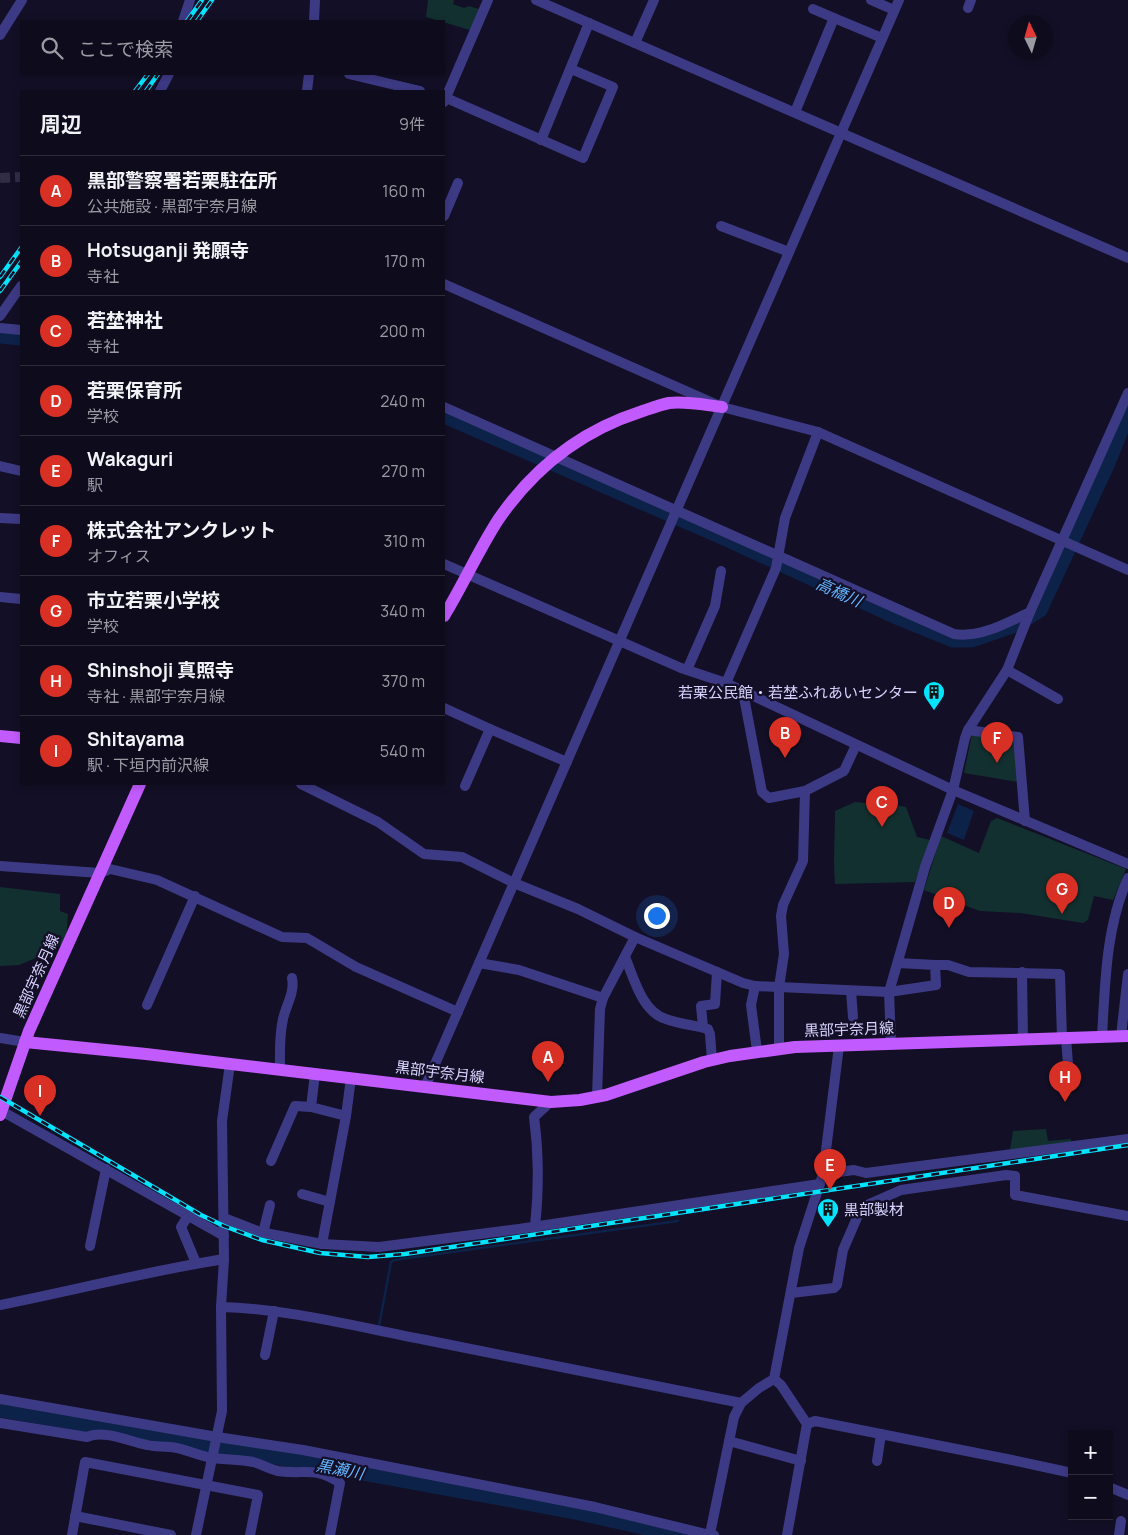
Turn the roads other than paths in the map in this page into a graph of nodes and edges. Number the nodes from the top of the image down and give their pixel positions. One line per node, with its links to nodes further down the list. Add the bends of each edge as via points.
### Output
1 (22, 0): 15 (street)
2 (190, 0): 12 (street)
3 (316, 0): 13 (street)
4 (488, 0): 25 (street)
5 (536, 0): 14 (street)
6 (654, 0): 17 (street)
7 (871, 0): 10 (street)
8 (899, 0): 10 (street)
9 (813, 9): 11 (street)
10 (894, 10): 16 (street)
11 (834, 18): 16 (street); 27 (street)
12 (183, 20)
13 (314, 20)
14 (590, 23): 17 (street); 18 (street)
15 (0, 35)
16 (882, 38): 28 (street)
17 (635, 43): 27 (street)
18 (571, 70): 29 (street); 29 (street, via 613,86 583,158)
19 (168, 75): 22 (street)
20 (309, 75): 23 (street)
21 (353, 75): 24 (street)
22 (161, 90)
23 (307, 90)
24 (416, 90)
25 (445, 97)
26 (445, 99): 29 (street)
27 (795, 112): 28 (street)
28 (841, 132): 33 (street); 34 (street)
29 (541, 140)
30 (458, 183): 31 (street)
31 (445, 214)
32 (721, 226): 33 (street)
33 (789, 252): 42 (street)
34 (1128, 258)
35 (445, 284): 42 (street)
36 (20, 287): 37 (street)
37 (0, 316)
38 (0, 328): 39 (street)
39 (20, 330)
40 (1128, 393): 50 (street)
41 (445, 407): 44 (street)
42 (722, 407): 43 (street); 44 (main road, via 668,403 619,418); 47 (street)
43 (818, 432): 50 (street); 51 (street, via 784,518)
44 (556, 457): 47 (street); 55 (main road, via 533,476 497,521)
45 (0, 466): 46 (street)
46 (20, 471)
47 (676, 510): 51 (street); 60 (street)
48 (0, 518): 49 (street)
49 (20, 519)
50 (1062, 542): 53 (street); 58 (street)
51 (778, 555): 58 (street, via 954,634 981,633); 63 (street, via 776,568)
52 (445, 564): 55 (street)
53 (1128, 570)
54 (721, 571): 61 (street, via 715,606)
55 (468, 575): 59 (main road); 60 (street)
56 (0, 597): 57 (street)
57 (20, 599)
58 (1030, 612): 62 (street)
59 (445, 614)
60 (619, 642): 61 (street); 72 (street)
61 (687, 670): 63 (street)
62 (1007, 670): 65 (street); 68 (street)
63 (726, 683): 64 (street)
64 (743, 692): 71 (street); 77 (street, via 762,792 770,798)
65 (1058, 699)
66 (445, 708): 67 (street)
67 (490, 729): 72 (street); 75 (street)
68 (968, 730): 76 (street); 78 (street, via 1018,737)
69 (0, 736): 70 (main road)
70 (20, 738)
71 (856, 745): 76 (street); 77 (street, via 844,770)
72 (567, 762): 83 (street)
73 (140, 785): 81 (main road, 黒部宇奈月線)
74 (303, 785): 83 (street, via 378,822 424,854 462,857)
75 (465, 786)
76 (953, 790): 78 (street); 88 (street, via 925,868)
77 (805, 791): 95 (street, via 803,861 781,916 784,954)
78 (1025, 821): 79 (street)
79 (1128, 864)
80 (0, 866): 81 (street)
81 (100, 873): 84 (street, via 110,869 157,880); 108 (main road, 黒部宇奈月線)
82 (1128, 878): 104 (street, via 1116,908 1109,950)
83 (514, 883): 85 (street); 87 (street)
84 (195, 896): 99 (street); 100 (street, via 282,937 307,938 356,967)
85 (636, 937): 86 (street); 90 (street)
86 (625, 957): 98 (street); 102 (street, via 644,1002 656,1015)
87 (479, 963): 98 (street, via 519,970); 100 (street)
88 (898, 963): 89 (street); 97 (street)
89 (936, 965): 91 (street, via 970,972); 97 (street, via 936,985)
90 (718, 972): 94 (street); 102 (street, via 715,1004 701,1006)
91 (1022, 972): 106 (street, via 1060,974); 107 (street)
92 (1128, 974): 103 (street)
93 (292, 978): 115 (street, via 294,987 281,1030)
94 (755, 986): 95 (street); 112 (street, via 751,1005)
95 (779, 987): 96 (street); 111 (street)
96 (851, 991): 97 (street); 101 (street)
97 (889, 992): 109 (street)
98 (603, 998): 120 (street)
99 (148, 1005)
100 (458, 1012): 119 (street)
101 (853, 1017)
102 (703, 1027): 113 (street, via 710,1034)
103 (1124, 1036): 104 (main road, 黒部宇奈月線)
104 (1102, 1037): 106 (main road, 黒部宇奈月線)
105 (0, 1038): 108 (street)
106 (1064, 1038): 107 (main road, 黒部宇奈月線); 117 (street)
107 (1023, 1039): 109 (main road, 黒部宇奈月線)
108 (25, 1042): 114 (main road, 黒部宇奈月線); 123 (main road)
109 (891, 1044): 110 (main road, 黒部宇奈月線)
110 (839, 1046): 111 (main road, 黒部宇奈月線); 128 (street)
111 (779, 1049): 112 (main road, 黒部宇奈月線)
112 (757, 1051): 113 (main road, 黒部宇奈月線)
113 (712, 1060): 120 (main road, 黒部宇奈月線)
114 (230, 1064): 115 (main road, 黒部宇奈月線); 134 (street, via 222,1121)
115 (280, 1070): 116 (main road, 黒部宇奈月線)
116 (315, 1074): 118 (main road, 黒部宇奈月線); 122 (street)
117 (1069, 1077)
118 (351, 1078): 119 (main road, 黒部宇奈月線); 124 (street)
119 (425, 1087): 121 (main road, 黒部宇奈月線)
120 (597, 1097): 121 (main road, 黒部宇奈月線)
121 (547, 1101): 135 (street, via 534,1117 539,1178)
122 (311, 1107): 124 (street); 126 (street, via 295,1106)
123 (0, 1112): 127 (street)
124 (346, 1116): 130 (street)
125 (1128, 1139): 128 (street, via 866,1174 854,1170)
126 (271, 1161)
127 (106, 1169): 132 (street); 139 (street)
128 (822, 1179): 135 (street); 142 (street, via 800,1248)
129 (302, 1194): 130 (street)
130 (330, 1202): 138 (street)
131 (270, 1205): 136 (street)
132 (188, 1216): 137 (street); 141 (street, via 181,1227)
133 (1128, 1216): 142 (street, via 1015,1195 1015,1176 901,1190 866,1205 858,1213 843,1250 838,1285)
134 (224, 1218): 136 (street); 137 (street)
135 (535, 1226): 138 (street, via 379,1247)
136 (263, 1233): 138 (street)
137 (224, 1236): 140 (street)
138 (322, 1244)
139 (90, 1246)
140 (224, 1258): 141 (street); 144 (street)
141 (196, 1263): 143 (street)
142 (791, 1293): 147 (street)
143 (0, 1305)
144 (221, 1306): 145 (street); 153 (street, via 222,1411)
145 (274, 1311): 146 (street); 149 (street)
146 (265, 1355)
147 (774, 1379): 149 (street); 151 (street)
148 (0, 1399): 153 (street)
149 (741, 1403): 154 (street)
150 (0, 1423): 155 (street, via 87,1437 115,1437)
151 (807, 1424): 152 (street, via 815,1421); 156 (street)
152 (881, 1434): 157 (street); 158 (street)
153 (217, 1438): 155 (street); 169 (street, via 332,1455 586,1506)
154 (729, 1441): 156 (street); 169 (street)
155 (213, 1456): 159 (street); 168 (street, via 254,1462 276,1471 300,1473 309,1470 329,1475 340,1483)
156 (801, 1461): 170 (street)
157 (877, 1461)
158 (1068, 1472)
159 (206, 1484): 162 (street, via 85,1462); 166 (street); 167 (street, via 258,1495)
160 (1113, 1489): 161 (street)
161 (1128, 1496)
162 (76, 1516): 164 (street); 165 (street)
163 (1121, 1521): 171 (street)
164 (72, 1535)
165 (172, 1535)
166 (196, 1535)
167 (250, 1535)
168 (330, 1535)
169 (711, 1535)
170 (787, 1535)
171 (1119, 1535)

